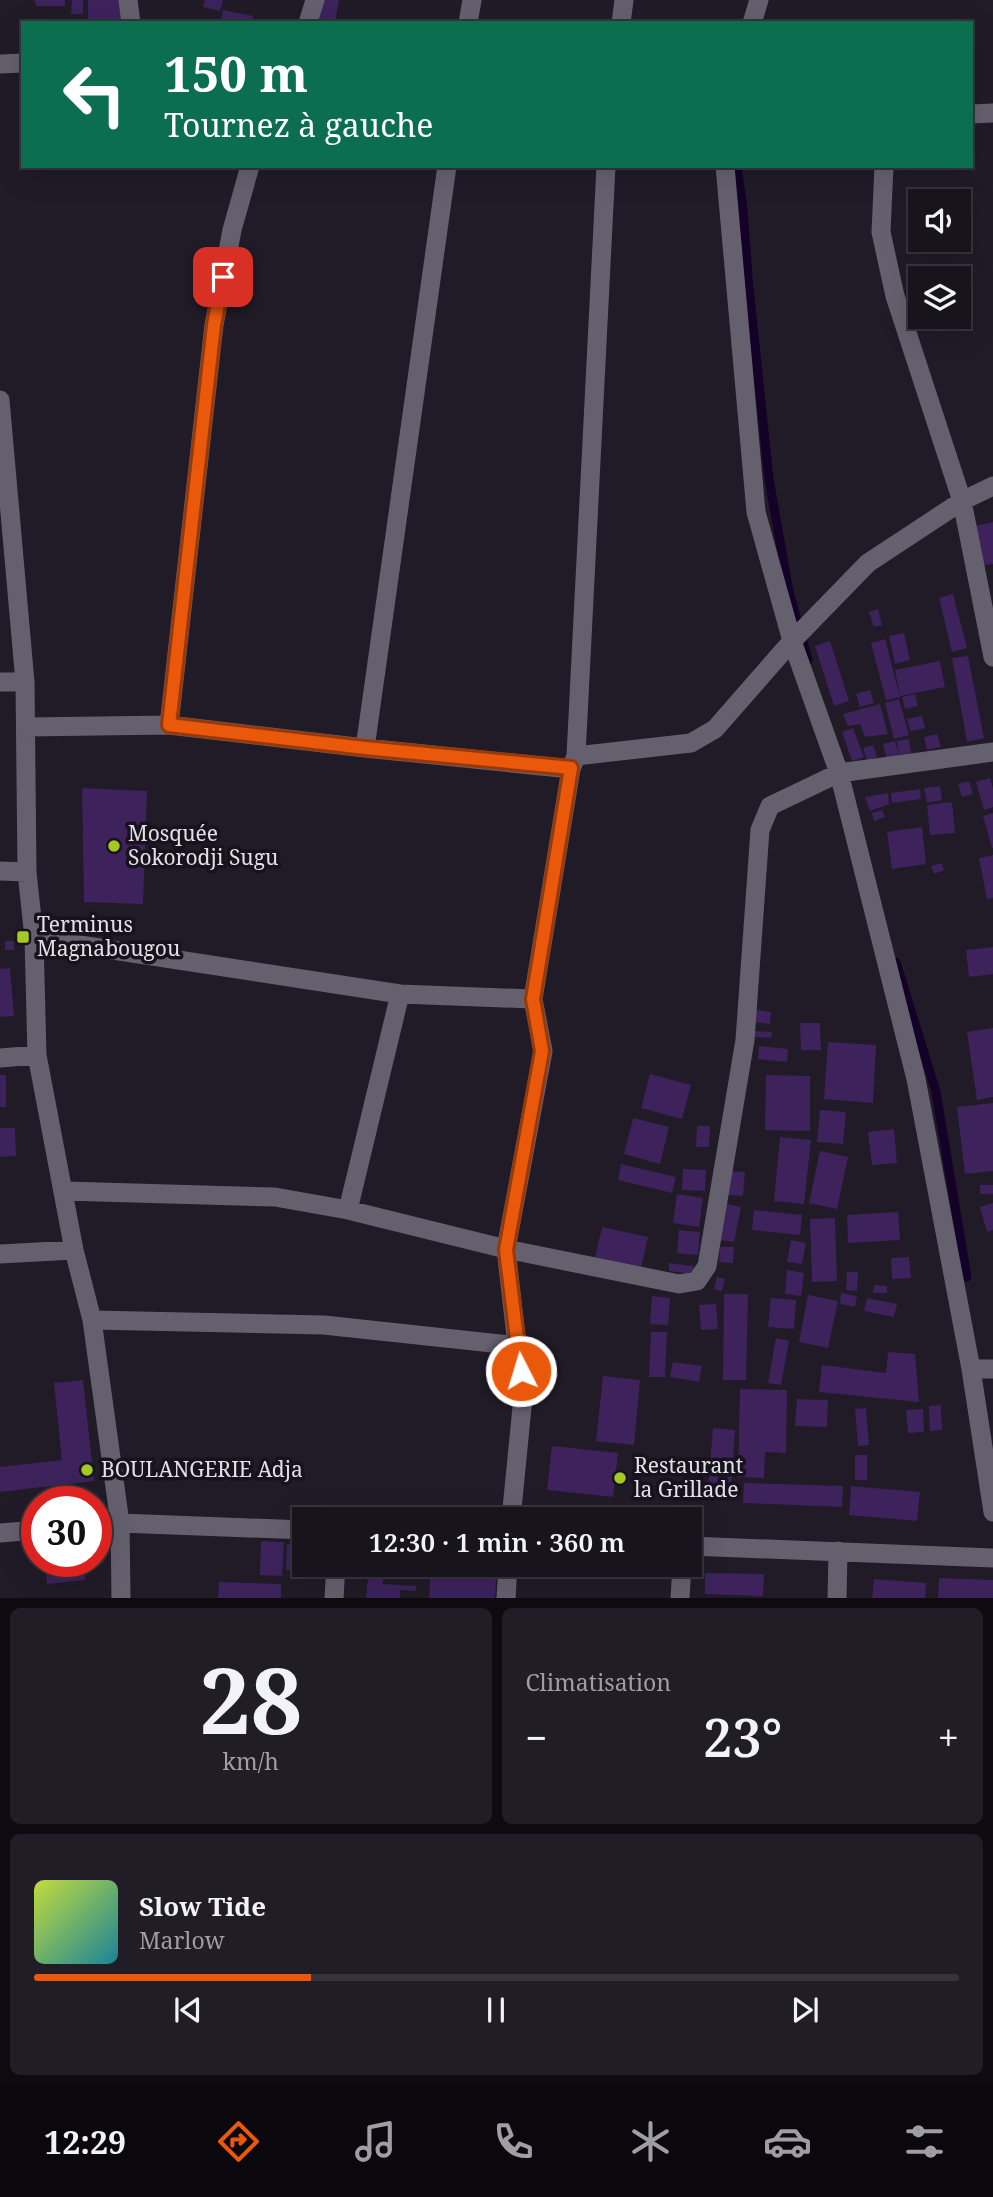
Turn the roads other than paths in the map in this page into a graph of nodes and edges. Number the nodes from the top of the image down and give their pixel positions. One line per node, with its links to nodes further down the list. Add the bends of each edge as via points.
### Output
1 (128, 0): 6 (street)
2 (315, 0): 7 (street)
3 (472, 0): 8 (street)
4 (624, 0): 9 (street)
5 (759, 0): 10 (street)
6 (131, 21)
7 (309, 21)
8 (468, 21)
9 (621, 21)
10 (753, 21)
11 (21, 63): 12 (street)
12 (0, 64)
13 (993, 113): 14 (street)
14 (973, 114)
15 (249, 168): 28 (street, via 214,325)
16 (447, 168): 30 (street)
17 (606, 168): 32 (street)
18 (725, 168): 24 (street, via 756,512)
19 (884, 168): 23 (street, via 881,232 895,296)
20 (0, 400): 22 (street)
21 (993, 486): 23 (street)
22 (5, 491): 27 (street)
23 (962, 501): 24 (street, via 868,563); 25 (street)
24 (792, 641): 32 (street, via 715,729 691,743); 33 (street)
25 (993, 657)
26 (0, 682): 27 (street)
27 (25, 682): 29 (street)
28 (169, 725): 29 (street); 30 (street)
29 (27, 727): 35 (street)
30 (365, 748): 32 (street)
31 (993, 752): 33 (street)
32 (574, 762): 38 (street)
33 (839, 773): 44 (street, via 770,806 760,830 745,1040 707,1266 697,1281 679,1284); 48 (street, via 916,1079)
34 (0, 871): 35 (street)
35 (27, 872): 36 (street)
36 (34, 938): 37 (street); 39 (street)
37 (400, 994): 38 (street); 42 (street)
38 (533, 999): 44 (street, via 542,1051)
39 (37, 1055): 40 (street); 41 (street)
40 (0, 1058)
41 (64, 1191): 42 (street, via 275,1197); 43 (street)
42 (348, 1209): 44 (street)
43 (74, 1250): 45 (street); 46 (street)
44 (506, 1250): 47 (street)
45 (0, 1254)
46 (92, 1320): 47 (street, via 324,1325); 52 (street)
47 (519, 1346): 50 (street, via 523,1397)
48 (971, 1369): 49 (street); 51 (street)
49 (993, 1369)
50 (512, 1507)
51 (993, 1512)
52 (120, 1523): 53 (street); 54 (street); 63 (street)
53 (112, 1524)
54 (292, 1530)
55 (21, 1531): 56 (street)
56 (0, 1533)
57 (702, 1546): 58 (street)
58 (838, 1551): 59 (street); 67 (street)
59 (993, 1558)
60 (335, 1577): 64 (street)
61 (507, 1577): 65 (street)
62 (681, 1577): 66 (street)
63 (121, 1598)
64 (334, 1598)
65 (506, 1598)
66 (680, 1598)
67 (836, 1598)

